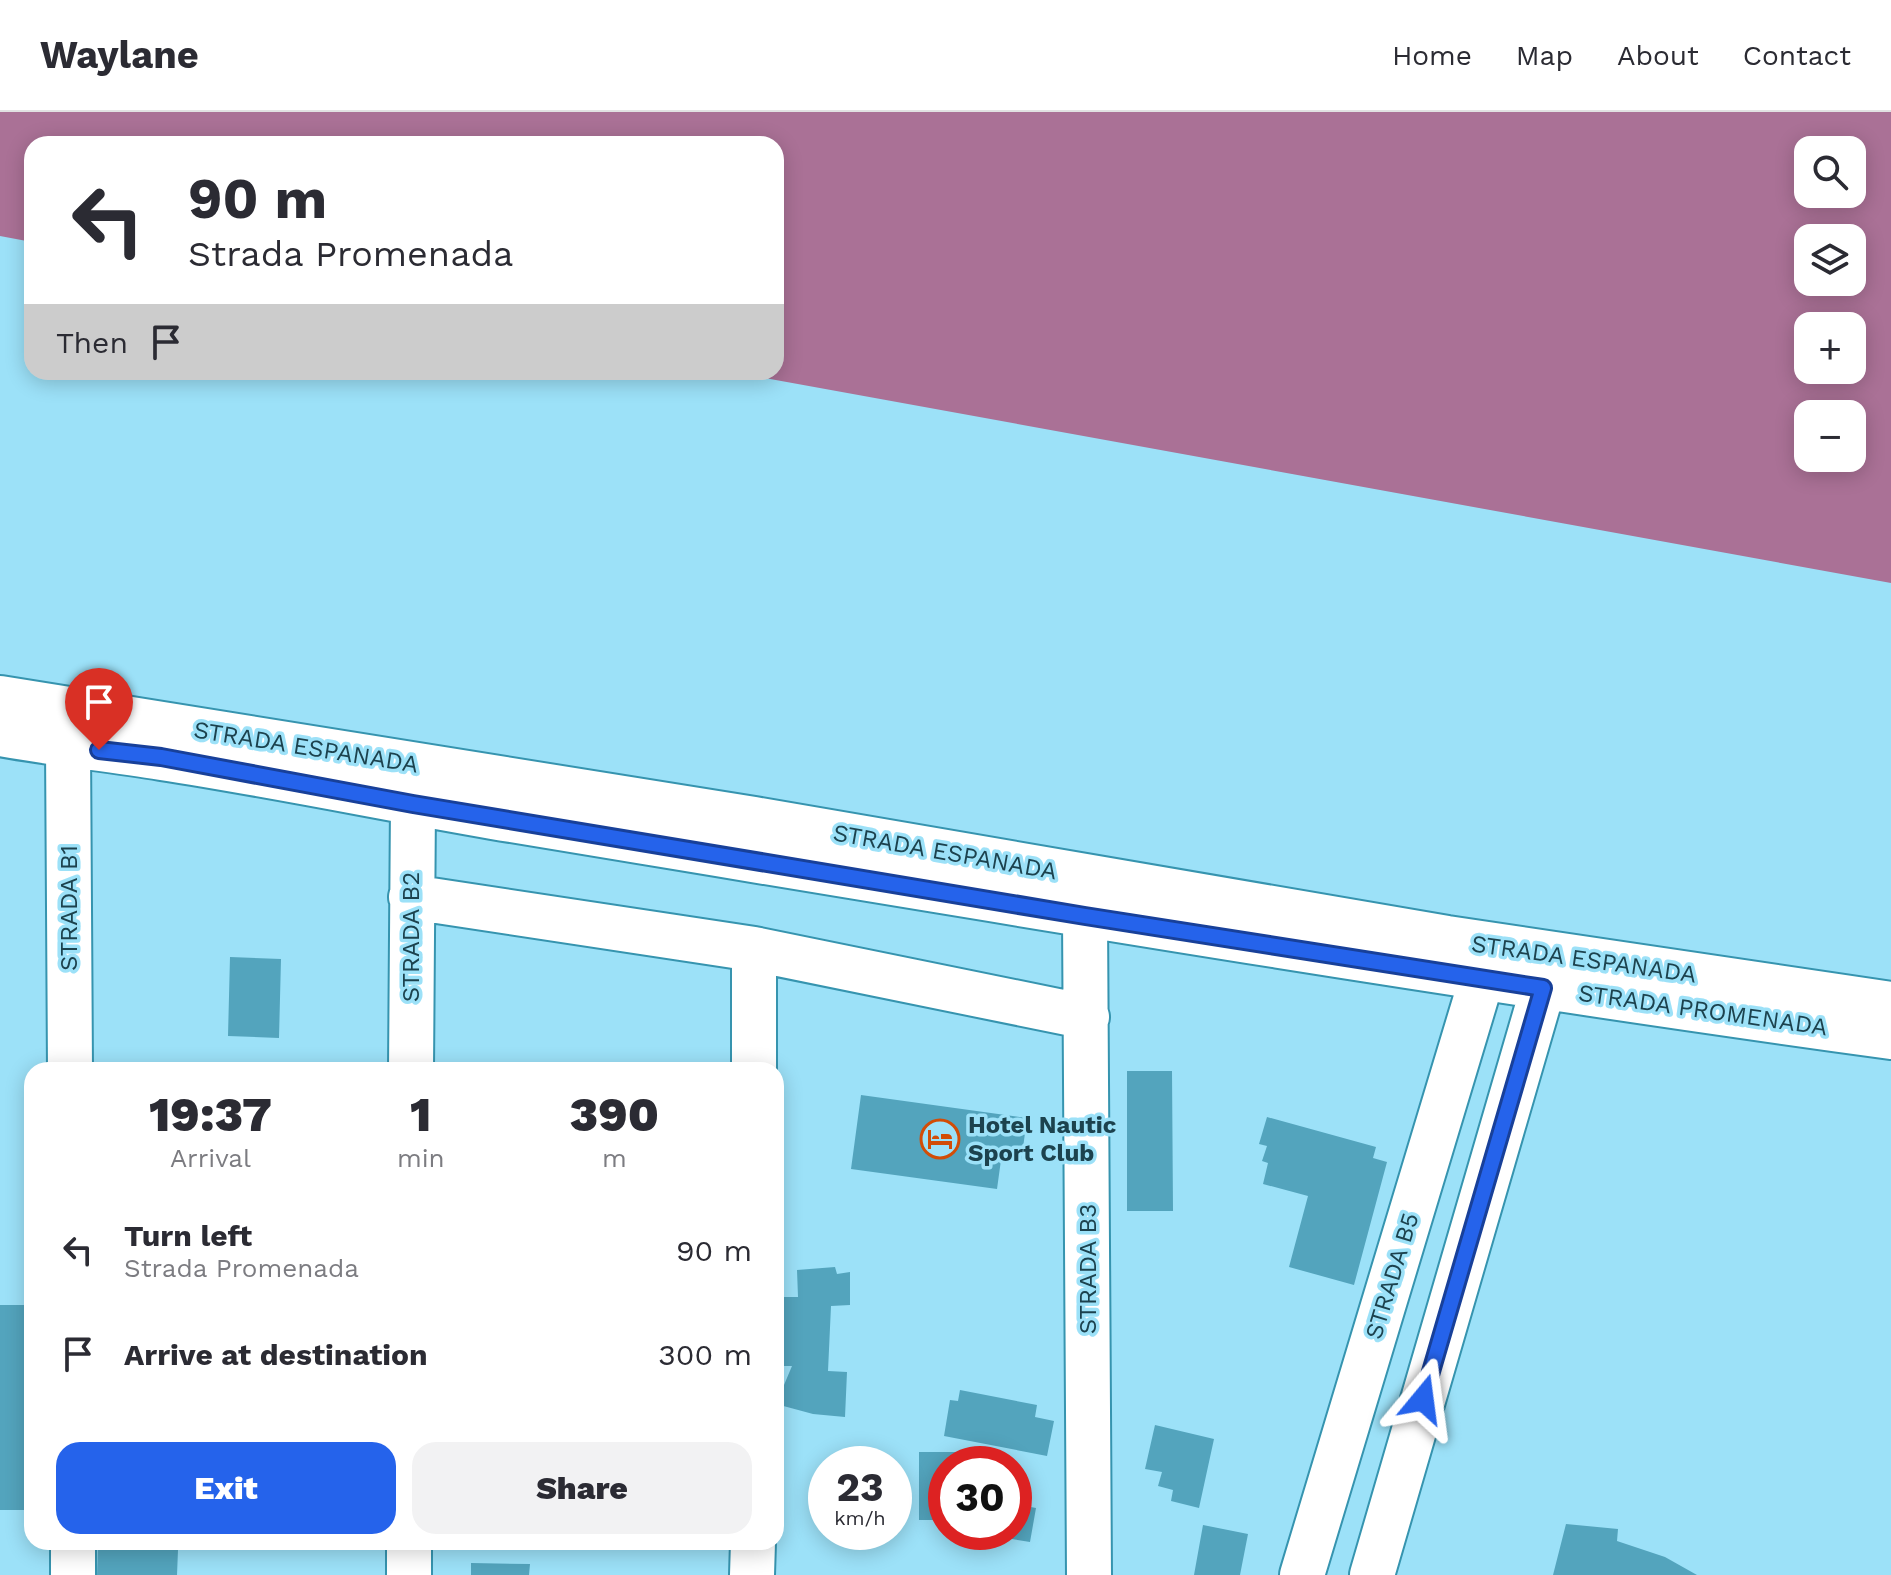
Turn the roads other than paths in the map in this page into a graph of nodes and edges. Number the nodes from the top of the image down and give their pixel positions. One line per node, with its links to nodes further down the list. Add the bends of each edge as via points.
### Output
1 (0, 698): 10 (street, STRADA ESPANADA, via 1447,938)
2 (0, 734): 3 (street, STRADA PROMENADA)
3 (68, 746): 4 (street, STRADA PROMENADA, via 161,757); 14 (street, STRADA B1)
4 (413, 804): 5 (street, STRADA B2); 6 (street, STRADA PROMENADA)
5 (411, 897): 7 (street); 15 (street, STRADA B2)
6 (1085, 916): 8 (street, STRADA PROMENADA); 11 (street, STRADA B3)
7 (754, 949): 11 (street); 16 (street)
8 (1482, 978): 9 (street, STRADA PROMENADA); 13 (street, STRADA B5)
9 (1543, 988): 12 (street, STRADA PROMENADA); 17 (street)
10 (1891, 1004)
11 (1087, 1017): 24 (street, STRADA B3)
12 (1891, 1037)
13 (1459, 1055): 17 (street); 25 (street, STRADA B5)
14 (70, 1062)
15 (411, 1062)
16 (754, 1062)
17 (1520, 1069): 26 (street)
18 (73, 1550): 21 (street)
19 (409, 1550): 22 (street)
20 (753, 1550): 23 (street)
21 (73, 1575)
22 (409, 1575)
23 (752, 1575)
24 (1089, 1575)
25 (1302, 1575)
26 (1372, 1575)

